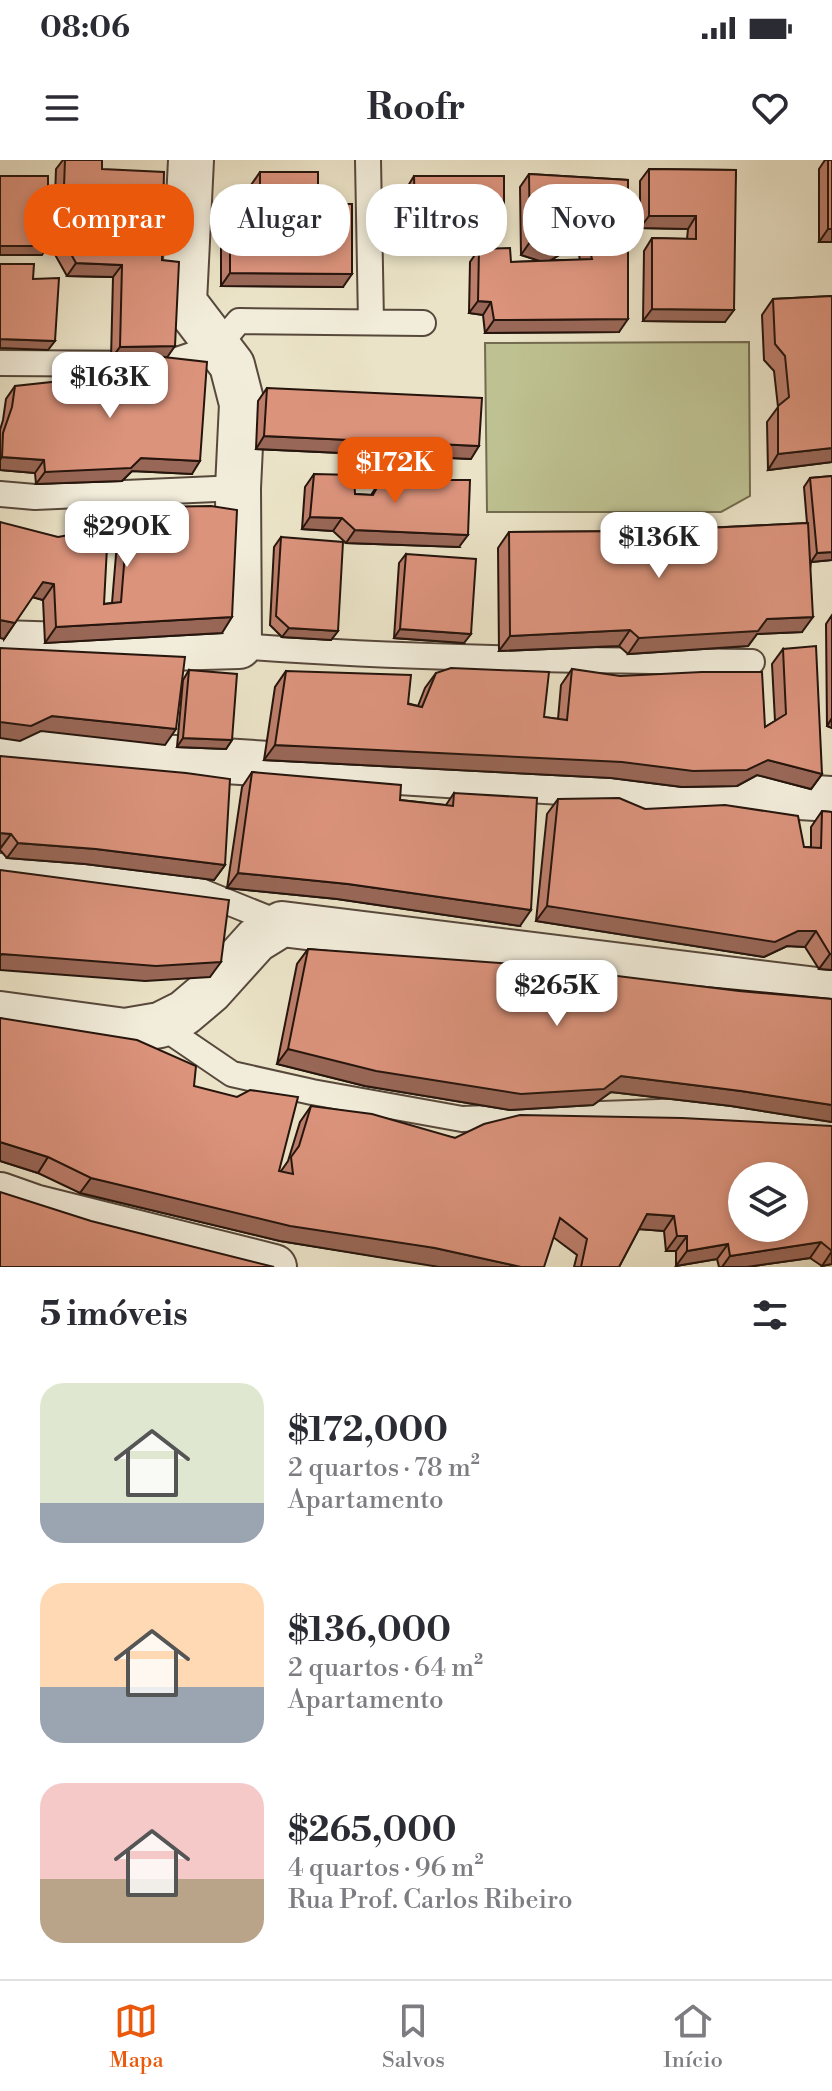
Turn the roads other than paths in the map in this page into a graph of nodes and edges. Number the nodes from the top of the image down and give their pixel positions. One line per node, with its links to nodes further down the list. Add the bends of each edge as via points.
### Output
1 (191, 160): 5 (street, via 184,302)
2 (368, 160): 3 (lane)
3 (371, 322): 4 (lane); 5 (lane, via 239,321)
4 (423, 323)
5 (218, 346): 6 (lane, via 165,364); 7 (street, via 232,365 242,404)
6 (0, 363)
7 (238, 488): 8 (lane); 10 (street)
8 (0, 494)
9 (0, 643): 10 (street)
10 (239, 646): 11 (lane)
11 (752, 662)
12 (0, 744): 13 (street)
13 (832, 799)
14 (0, 866): 15 (lane, via 188,886)
15 (282, 924): 16 (street); 18 (street, via 256,940 184,1013)
16 (832, 992)
17 (0, 1014): 18 (street, via 125,1031)
18 (160, 1025): 19 (lane, via 232,1074 462,1119 687,1111)
19 (832, 1130)
20 (0, 1195): 21 (street)
21 (274, 1267)

